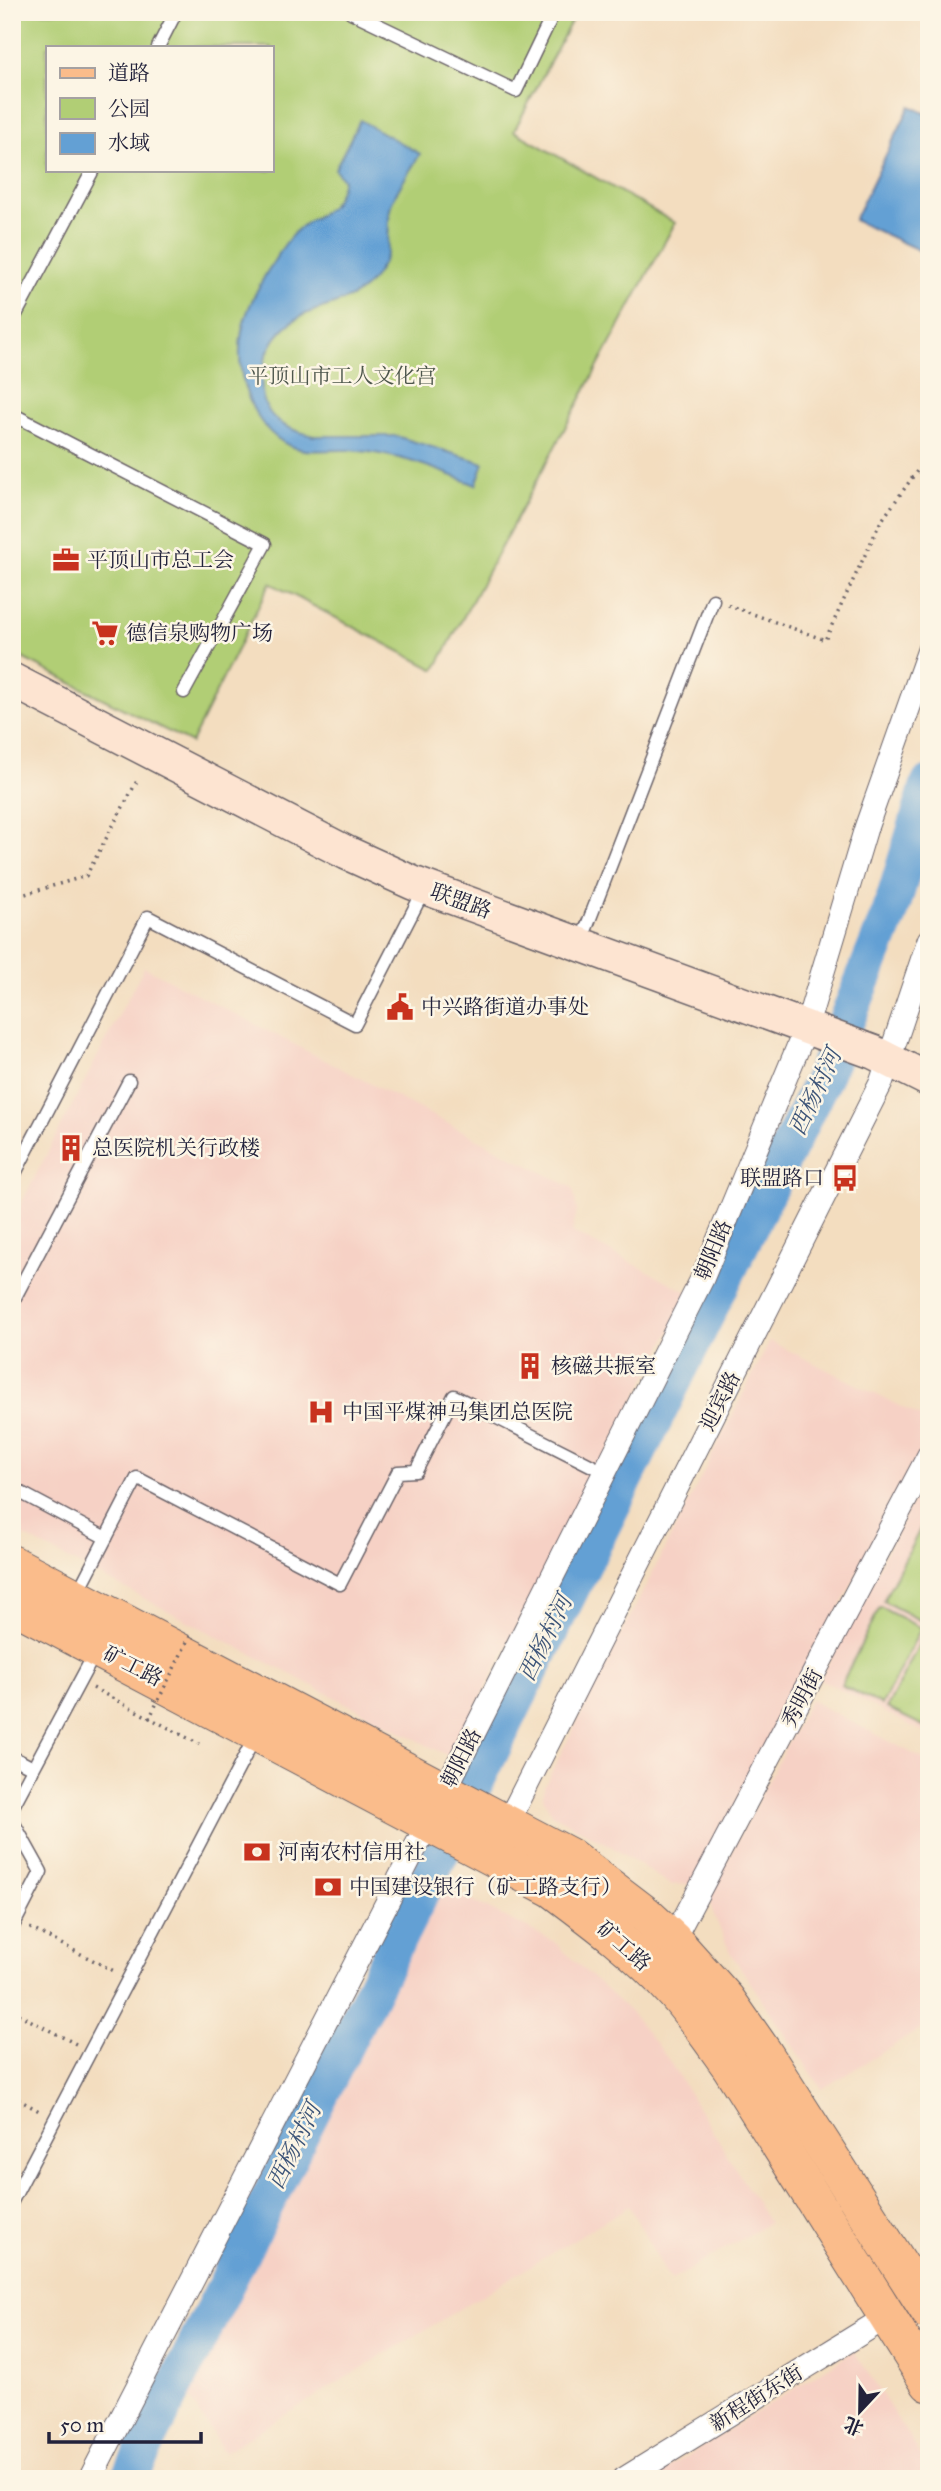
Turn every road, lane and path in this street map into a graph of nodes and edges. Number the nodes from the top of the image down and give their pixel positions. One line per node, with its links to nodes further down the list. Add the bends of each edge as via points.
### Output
1 (177, 12): 4 (lane)
2 (351, 12): 3 (lane, via 516,91)
3 (554, 12)
4 (159, 46)
5 (92, 172): 6 (lane)
6 (12, 322)
7 (12, 414): 12 (lane, via 265,544)
8 (929, 454): 9 (path, via 880,523 825,640)
9 (713, 600): 17 (lane)
10 (929, 650): 18 (street, 朝阳路, via 866,828)
11 (12, 680): 14 (street, 联盟路, via 347,853)
12 (184, 692)
13 (138, 779): 15 (path, via 86,876)
14 (425, 887): 17 (street, 联盟路); 22 (lane, via 355,1024 148,917)
15 (12, 898)
16 (929, 940): 19 (street, 迎宾路)
17 (580, 945): 18 (street, 联盟路)
18 (811, 1029): 19 (street, 联盟路); 25 (street, 朝阳路, via 702,1279)
19 (881, 1056): 20 (street, 联盟路); 42 (street, 迎宾路, via 881,1083)
20 (929, 1080)
21 (129, 1081): 23 (lane)
22 (12, 1179)
23 (12, 1303)
24 (929, 1455): 44 (street, 秀明街)
25 (604, 1472): 27 (lane, via 454,1396 416,1471 398,1472 340,1584 136,1478); 39 (street, 朝阳路)
26 (12, 1488): 27 (lane)
27 (106, 1538): 29 (lane)
28 (12, 1564): 29 (main road, 矿工路)
29 (75, 1597): 39 (main road, 矿工路)
30 (12, 1604): 32 (main road, 矿工路)
31 (191, 1634): 34 (path, bridge)
32 (97, 1648): 35 (main road, 矿工路); 38 (lane)
33 (97, 1691): 34 (path)
34 (149, 1719): 36 (path)
35 (257, 1731): 39 (main road, 矿工路); 50 (lane)
36 (199, 1744)
37 (12, 1757): 38 (lane)
38 (33, 1768): 40 (lane)
39 (436, 1806): 42 (main road, 矿工路); 54 (street, 朝阳路)
40 (12, 1808)
41 (12, 1820): 43 (lane, via 41,1872)
42 (489, 1833): 44 (main road, 矿工路, via 570,1857); 52 (main road, 矿工路, via 617,1937 675,1993 730,2066)
43 (14, 1924): 45 (path)
44 (673, 1940): 51 (main road, 矿工路, via 726,1999 763,2052)
45 (121, 1975)
46 (12, 2011): 47 (path)
47 (84, 2049)
48 (12, 2096): 49 (path)
49 (49, 2116)
50 (12, 2201)
51 (929, 2311)
52 (887, 2317): 53 (main road, 矿工路); 55 (street, 新程街东街)
53 (929, 2383)
54 (90, 2479)
55 (624, 2479)

